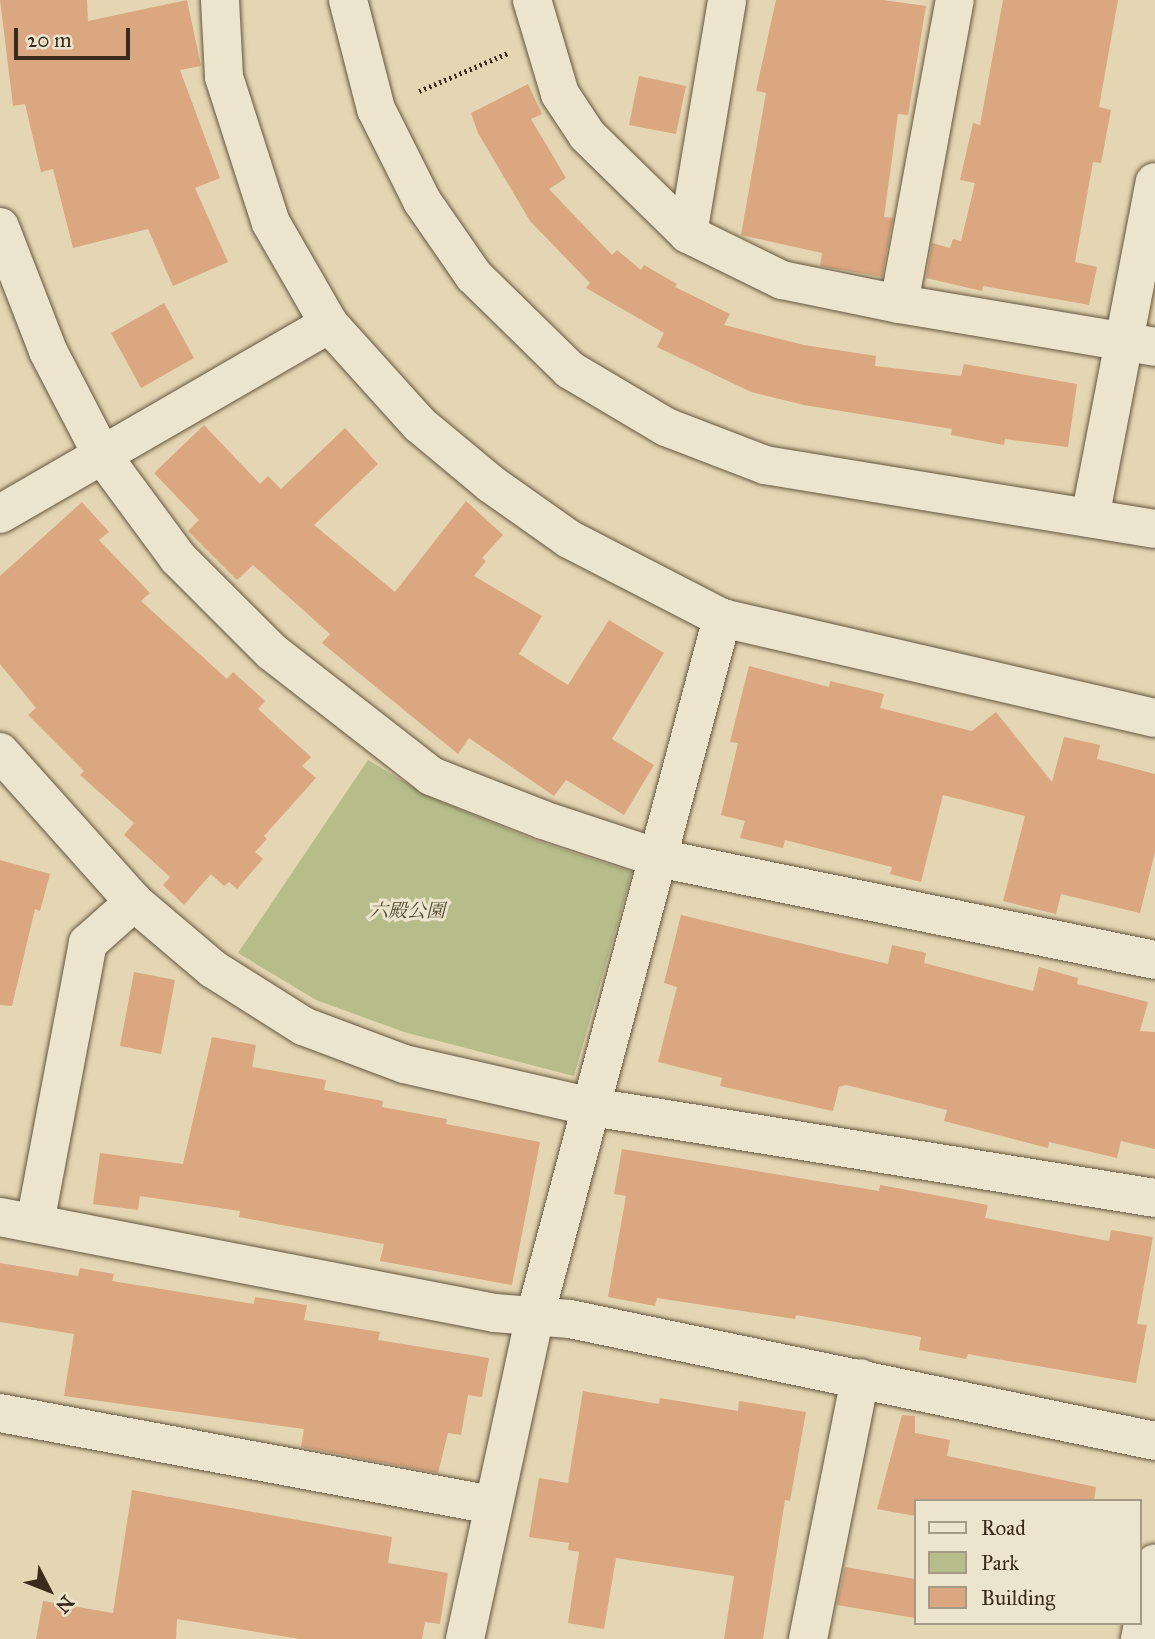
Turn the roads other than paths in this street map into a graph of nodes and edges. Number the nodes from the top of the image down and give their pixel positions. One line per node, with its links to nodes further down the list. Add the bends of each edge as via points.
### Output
1 (220, 0): 10 (street, via 224,77 271,223)
2 (348, 0): 14 (street, via 376,109 422,201 474,276 570,370 666,427 765,465)
3 (532, 0): 8 (street, via 560,94 587,135)
4 (727, 0): 8 (street)
5 (955, 0): 9 (street)
6 (1155, 181): 11 (street)
7 (0, 228): 12 (street, via 48,351)
8 (688, 234): 9 (street, via 782,280)
9 (899, 304): 11 (street)
10 (329, 324): 12 (street); 16 (street, via 419,424 491,484 569,539)
11 (1140, 344): 14 (street)
12 (102, 454): 13 (street); 19 (street, via 178,558 272,652 431,776)
13 (0, 514)
14 (1090, 518): 15 (street)
15 (1155, 529)
16 (722, 618): 17 (street); 19 (street)
17 (1155, 718)
18 (0, 752): 20 (street)
19 (658, 858): 21 (street); 22 (street)
20 (134, 902): 22 (street, via 213,969 303,1026 404,1064); 24 (street, via 88,943)
21 (1155, 960)
22 (592, 1107): 23 (street); 25 (street)
23 (1155, 1198)
24 (17, 1220): 25 (street, via 495,1313)
25 (535, 1316): 26 (street); 29 (street)
26 (860, 1378): 28 (street); 32 (street)
27 (0, 1413): 29 (street)
28 (1155, 1441)
29 (492, 1505): 31 (street)
30 (1155, 1563): 33 (street)
31 (465, 1639)
32 (808, 1639)
33 (1140, 1639)

